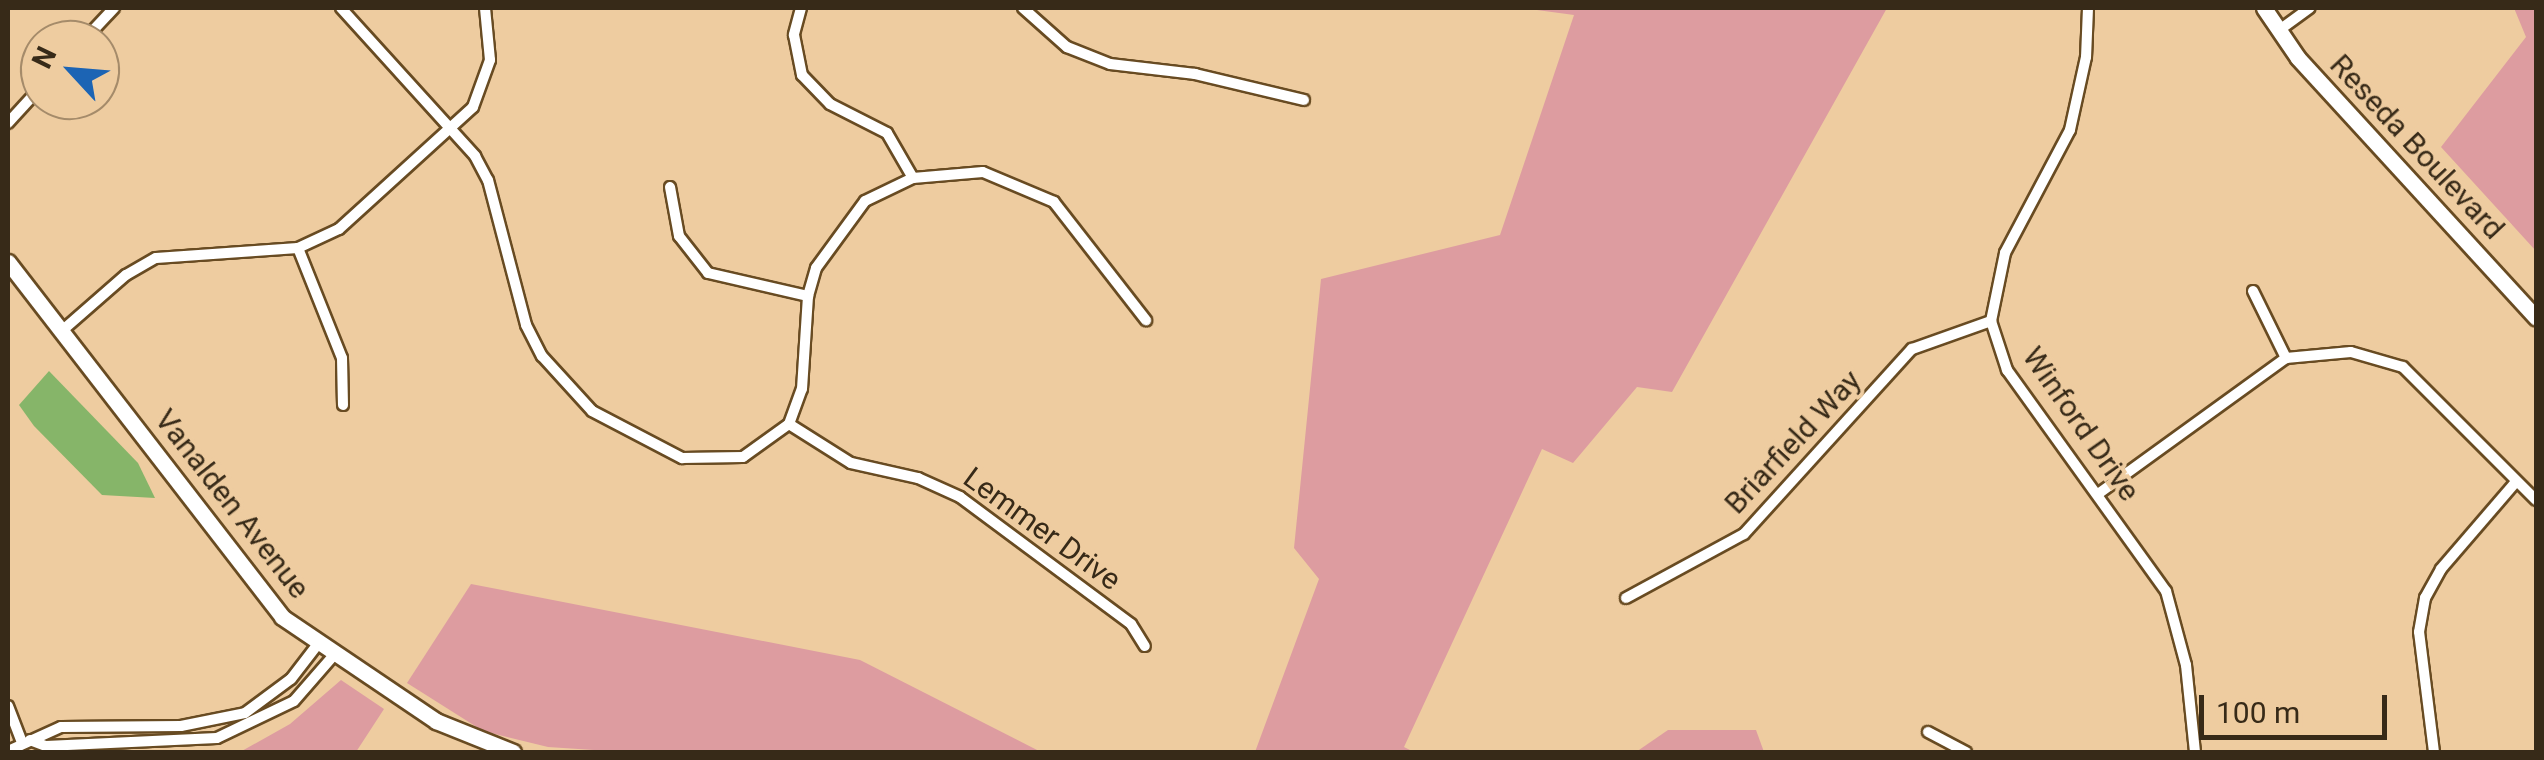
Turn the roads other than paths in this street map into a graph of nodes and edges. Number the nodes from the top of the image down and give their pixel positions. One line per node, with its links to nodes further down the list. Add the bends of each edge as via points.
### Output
1 (341, 8): 10 (street)
2 (485, 8): 10 (street, via 484,87)
3 (802, 8): 11 (street, via 794,35 802,75 830,104 887,133)
4 (1023, 8): 9 (street, via 1067,47 1110,64 1196,74)
5 (2088, 8): 19 (street, Winford Drive, via 2086,57 2070,130 2004,253)
6 (2310, 8): 8 (street)
7 (2269, 10): 8 (main road, Reseda Boulevard)
8 (2278, 31): 17 (main road, Reseda Boulevard)
9 (1304, 100)
10 (450, 127): 13 (street, via 339,229); 23 (street, via 488,180 526,325 542,356 592,411 682,458 710,462 743,456)
11 (914, 178): 16 (street, via 865,201 834,236); 18 (street, via 983,172 1054,202)
12 (670, 187): 16 (street, via 679,236 708,272)
13 (298, 248): 20 (street, via 156,258); 22 (street, via 342,358)
14 (8, 262): 20 (main road, Vanalden Avenue)
15 (2253, 291): 21 (street)
16 (808, 296): 23 (street, via 802,389)
17 (2536, 318)
18 (1146, 320)
19 (1991, 321): 25 (street, Winford Drive, via 2007,370); 27 (street, Briarfield Way, via 1912,349 1744,534)
20 (64, 329): 28 (main road, Vanalden Avenue, via 265,600)
21 (2286, 358): 24 (street, via 2351,352 2403,368); 25 (street)
22 (343, 405)
23 (789, 424): 29 (street, Lemmer Drive, via 851,463 918,478 960,497 1131,624)
24 (2515, 482): 26 (street); 38 (street, via 2440,569 2425,598 2419,632)
25 (2098, 494): 37 (street, Winford Drive, via 2151,564 2177,619)
26 (2536, 500)
27 (1626, 598)
28 (318, 644): 30 (main road, Vanalden Avenue); 33 (street, via 292,679 245,713 181,726 80,724)
29 (1146, 646)
30 (334, 655): 33 (street, via 294,701 217,738); 35 (main road, Vanalden Avenue, via 436,721)
31 (8, 706): 33 (street)
32 (1928, 732): 36 (street)
33 (26, 742): 34 (street)
34 (8, 751)
35 (513, 752)
36 (1966, 752)
37 (2195, 752)
38 (2434, 752)

